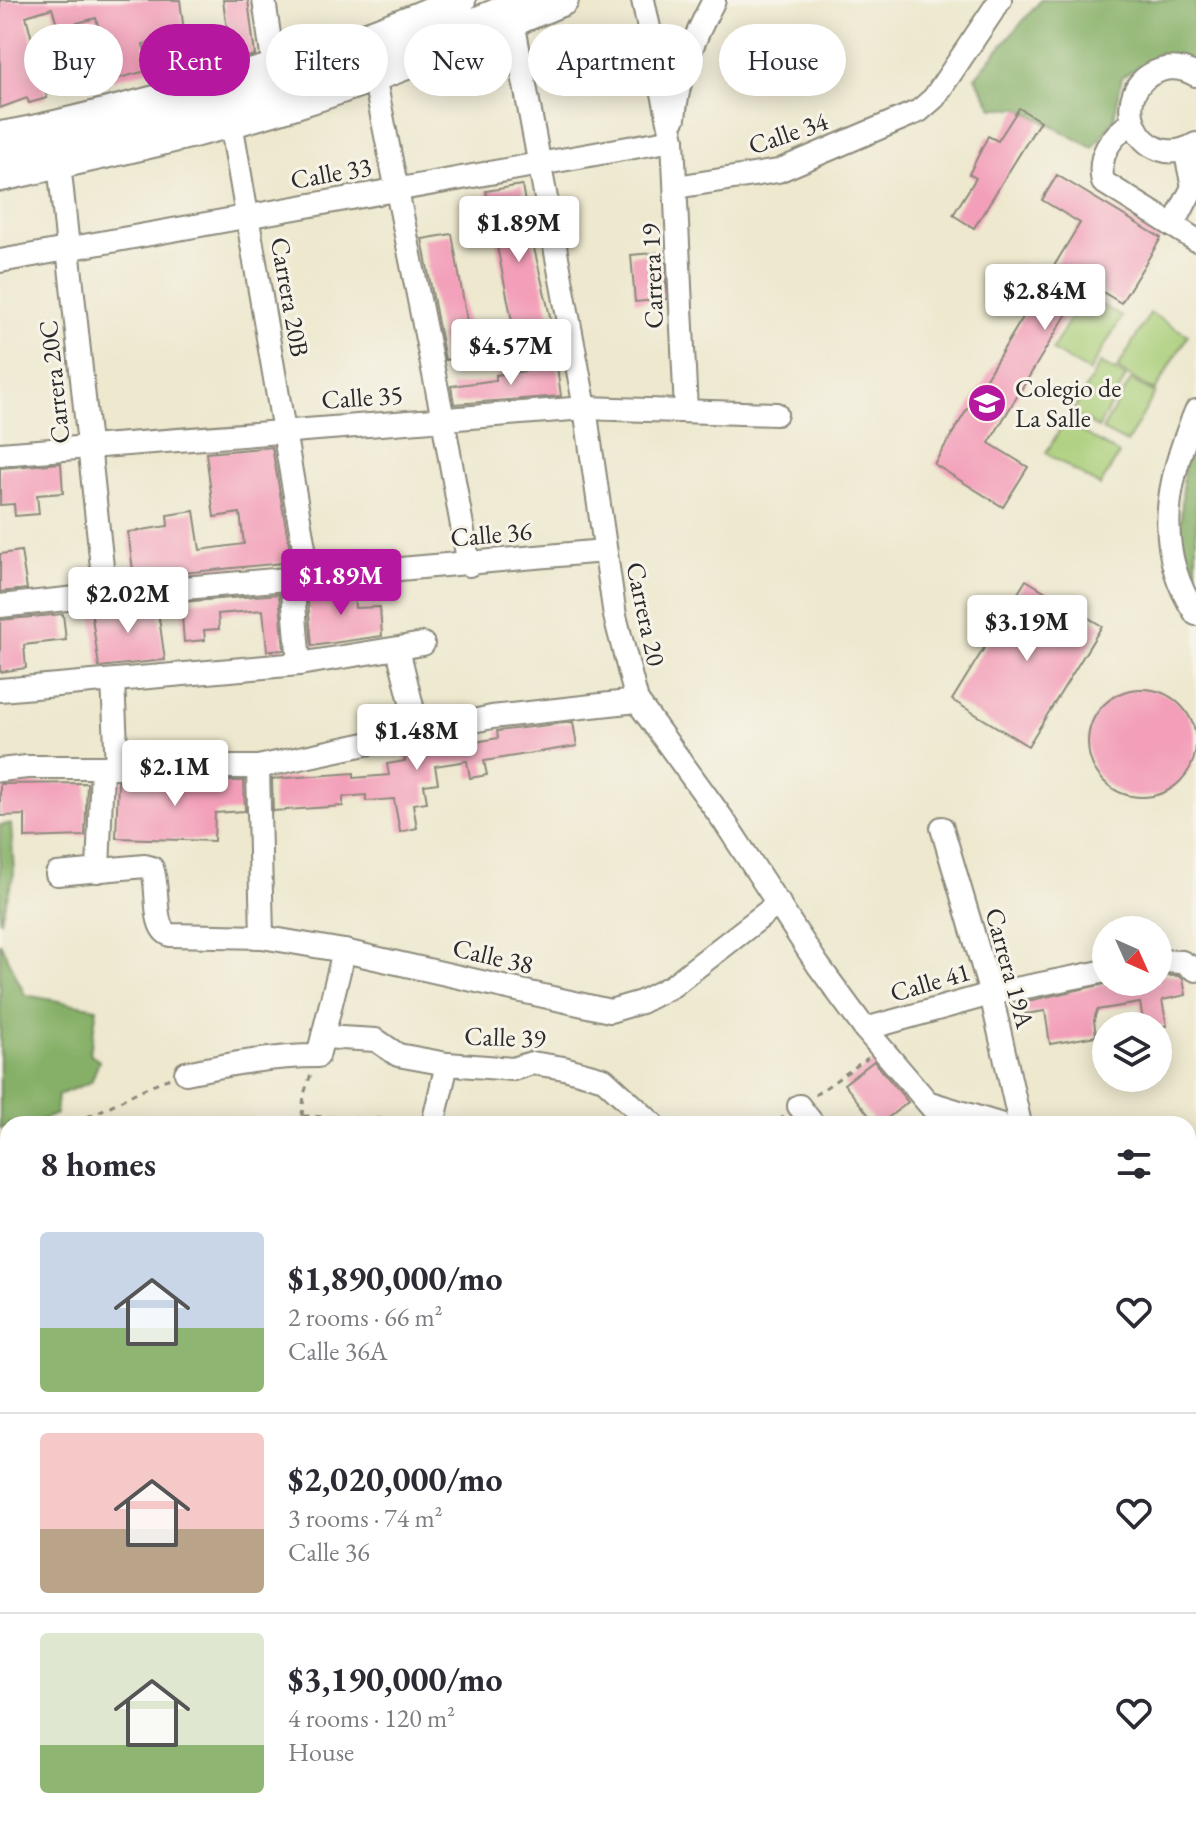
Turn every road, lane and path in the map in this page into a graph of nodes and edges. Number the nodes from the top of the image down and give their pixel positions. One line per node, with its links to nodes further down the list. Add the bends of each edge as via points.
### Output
1 (264, 0): 9 (street)
2 (460, 0): 10 (highway)
3 (478, 0): 11 (street)
4 (563, 0): 8 (highway)
5 (643, 0): 23 (street, Carrera 19)
6 (714, 0): 23 (street, Carrera 19, via 680,78)
7 (1000, 0): 30 (street, Calle 34, via 934,98 919,111 778,171)
8 (516, 11): 12 (street); 13 (highway); 28 (street, Carrera 20)
9 (274, 24)
10 (388, 31)
11 (388, 41)
12 (388, 52)
13 (388, 70)
14 (1196, 75): 21 (street, via 1179,68 1152,73 1134,94)
15 (266, 83): 22 (highway, via 201,90)
16 (266, 87): 24 (street)
17 (266, 88): 26 (street)
18 (271, 96): 20 (highway)
19 (378, 96): 31 (street)
20 (231, 122): 27 (highway); 32 (street, Carrera 20B)
21 (1133, 122): 25 (street, via 1138,134 1159,149); 33 (street, via 1109,143 1101,159 1103,182)
22 (0, 137)
23 (673, 140): 28 (street, Calle 33); 30 (street, Carrera 19)
24 (0, 144)
25 (1191, 147): 33 (street, via 1193,187)
26 (0, 158)
27 (59, 163): 29 (highway); 35 (street, Carrera 20C)
28 (540, 164): 31 (street, Calle 33); 37 (street, Carrera 20)
29 (0, 176)
30 (676, 187): 38 (street, Carrera 19)
31 (399, 189): 32 (street, Calle 33); 41 (street)
32 (248, 216): 35 (street, Calle 33); 42 (street, Carrera 20B)
33 (1173, 226): 34 (street)
34 (1196, 240)
35 (68, 249): 36 (street, Calle 33); 43 (street, Carrera 20C)
36 (0, 261)
37 (585, 408): 38 (street, Calle 35); 41 (street, Calle 35); 45 (street, Carrera 20)
38 (686, 411): 40 (street, Calle 35)
39 (1196, 411): 50 (street, via 1179,450 1167,502 1176,575)
40 (776, 414)
41 (443, 419): 42 (street, Calle 35); 46 (street)
42 (285, 431): 43 (street, Calle 35); 47 (street, Carrera 20B)
43 (90, 449): 44 (street, Calle 35); 48 (street, Carrera 20C)
44 (0, 454)
45 (604, 551): 46 (street, Calle 36); 56 (street, Carrera 20)
46 (469, 565): 47 (street, Calle 36)
47 (300, 578): 48 (street, Calle 36); 53 (street, Carrera 20B)
48 (105, 595): 49 (street, Calle 36)
49 (0, 606)
50 (1196, 614)
51 (423, 644): 52 (street)
52 (398, 649): 53 (street); 57 (street)
53 (299, 664): 54 (street)
54 (113, 681): 55 (street); 58 (street)
55 (0, 690)
56 (637, 701): 57 (street, via 492,717); 64 (street, Carrera 20)
57 (419, 735): 59 (street)
58 (109, 767): 59 (street); 60 (street); 62 (street)
59 (258, 767): 65 (street)
60 (0, 770)
61 (942, 828): 70 (street, Carrera 19A)
62 (98, 871): 63 (street); 65 (street, Calle 38, via 152,868 164,933)
63 (57, 874)
64 (779, 903): 66 (street, Calle 38, via 672,986 610,1011); 71 (street, Carrera 20)
65 (262, 937): 66 (street, Calle 38)
66 (344, 951): 72 (street)
67 (1172, 962): 68 (street)
68 (1196, 970)
69 (1092, 974): 70 (street, Calle 41)
70 (991, 994): 71 (street, Calle 41); 84 (street, Carrera 19A)
71 (865, 1029): 73 (street, Carrera 20)
72 (321, 1046): 74 (street, via 376,1040 398,1055); 75 (street); 79 (path)
73 (881, 1048): 76 (street, Carrera 20); 77 (path)
74 (447, 1064): 80 (street, Calle 39); 81 (street, Calle 39, via 564,1068 604,1079)
75 (186, 1073): 78 (path, via 147,1085)
76 (930, 1103): 82 (street, Carrera 20); 83 (street)
77 (806, 1115)
78 (89, 1116)
79 (302, 1116)
80 (435, 1116)
81 (644, 1116)
82 (940, 1116)
83 (973, 1116)
84 (1018, 1116)

